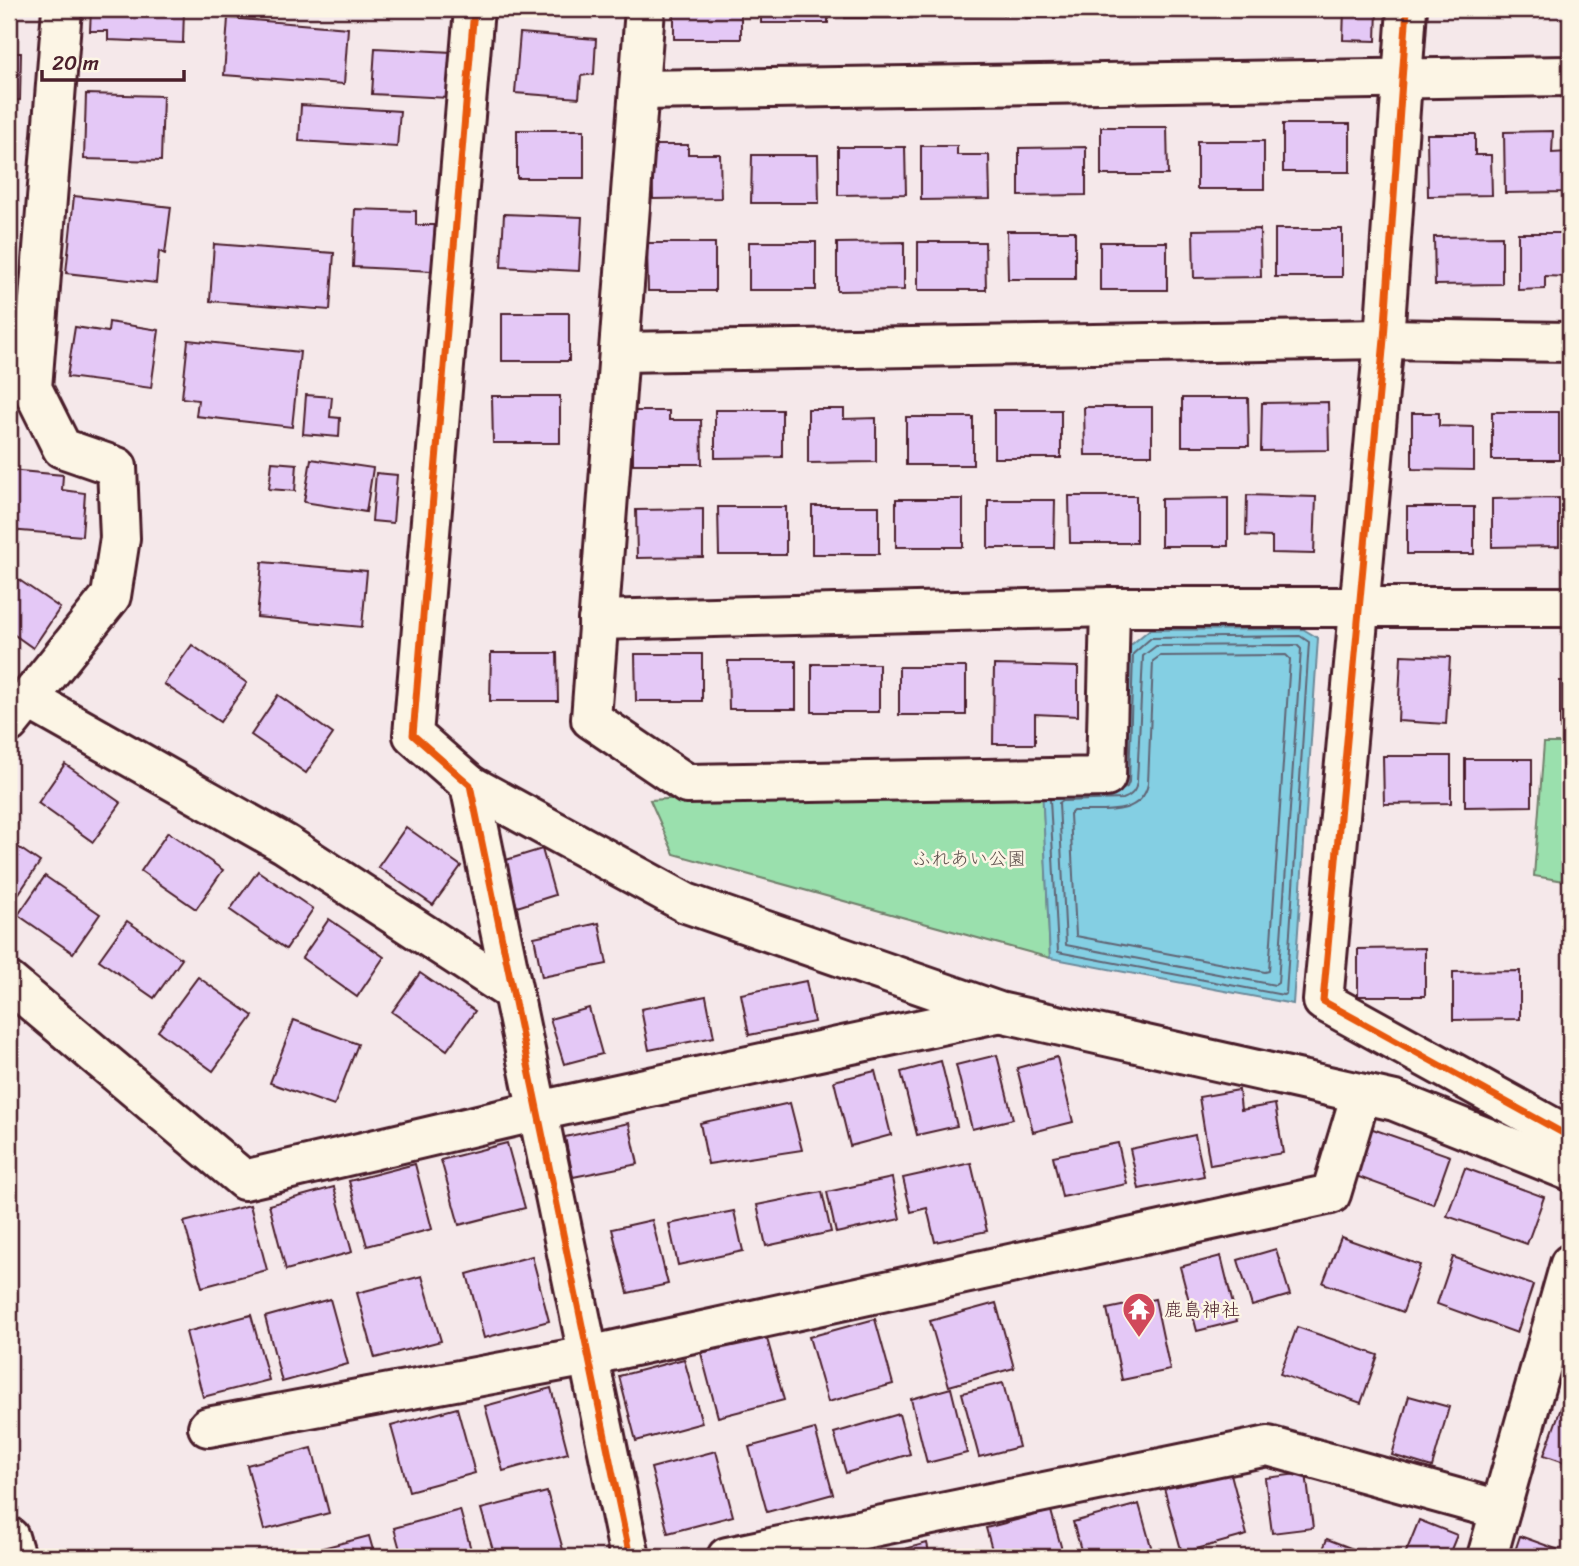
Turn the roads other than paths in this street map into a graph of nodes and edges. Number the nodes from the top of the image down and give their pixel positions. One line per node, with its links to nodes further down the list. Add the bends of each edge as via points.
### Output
1 (62, 9): 15 (street, via 32,388 62,448 117,467 120,538 111,596)
2 (474, 9): 16 (street, via 413,735)
3 (645, 9): 7 (street)
4 (1407, 9): 6 (street)
5 (1570, 76): 6 (street)
6 (1402, 79): 7 (street); 8 (street)
7 (639, 90): 10 (street)
8 (1384, 339): 9 (street); 10 (street); 13 (street)
9 (1570, 342)
10 (618, 352): 14 (street)
11 (1110, 607): 13 (street); 14 (street); 14 (street, via 1107,777 687,784 591,719)
12 (1570, 607): 13 (street)
13 (1360, 608): 22 (street, via 1323,1002)
14 (598, 620)
15 (18, 711): 18 (street, via 285,844)
16 (470, 785): 18 (street); 19 (street, via 685,904)
17 (9, 982): 21 (street, via 244,1180)
18 (513, 992): 21 (street)
19 (999, 1013): 20 (street); 21 (street)
20 (1361, 1094): 23 (street, via 1395,1101); 25 (street, via 1331,1194)
21 (538, 1111): 25 (street)
22 (1570, 1137)
23 (1570, 1171)
24 (1570, 1264): 27 (street)
25 (589, 1356): 26 (street); 30 (street)
26 (208, 1427)
27 (1500, 1510): 31 (street, via 1268,1446); 32 (street)
28 (9, 1537): 29 (street)
29 (15, 1557)
30 (630, 1557)
31 (727, 1557)
32 (1487, 1557)

